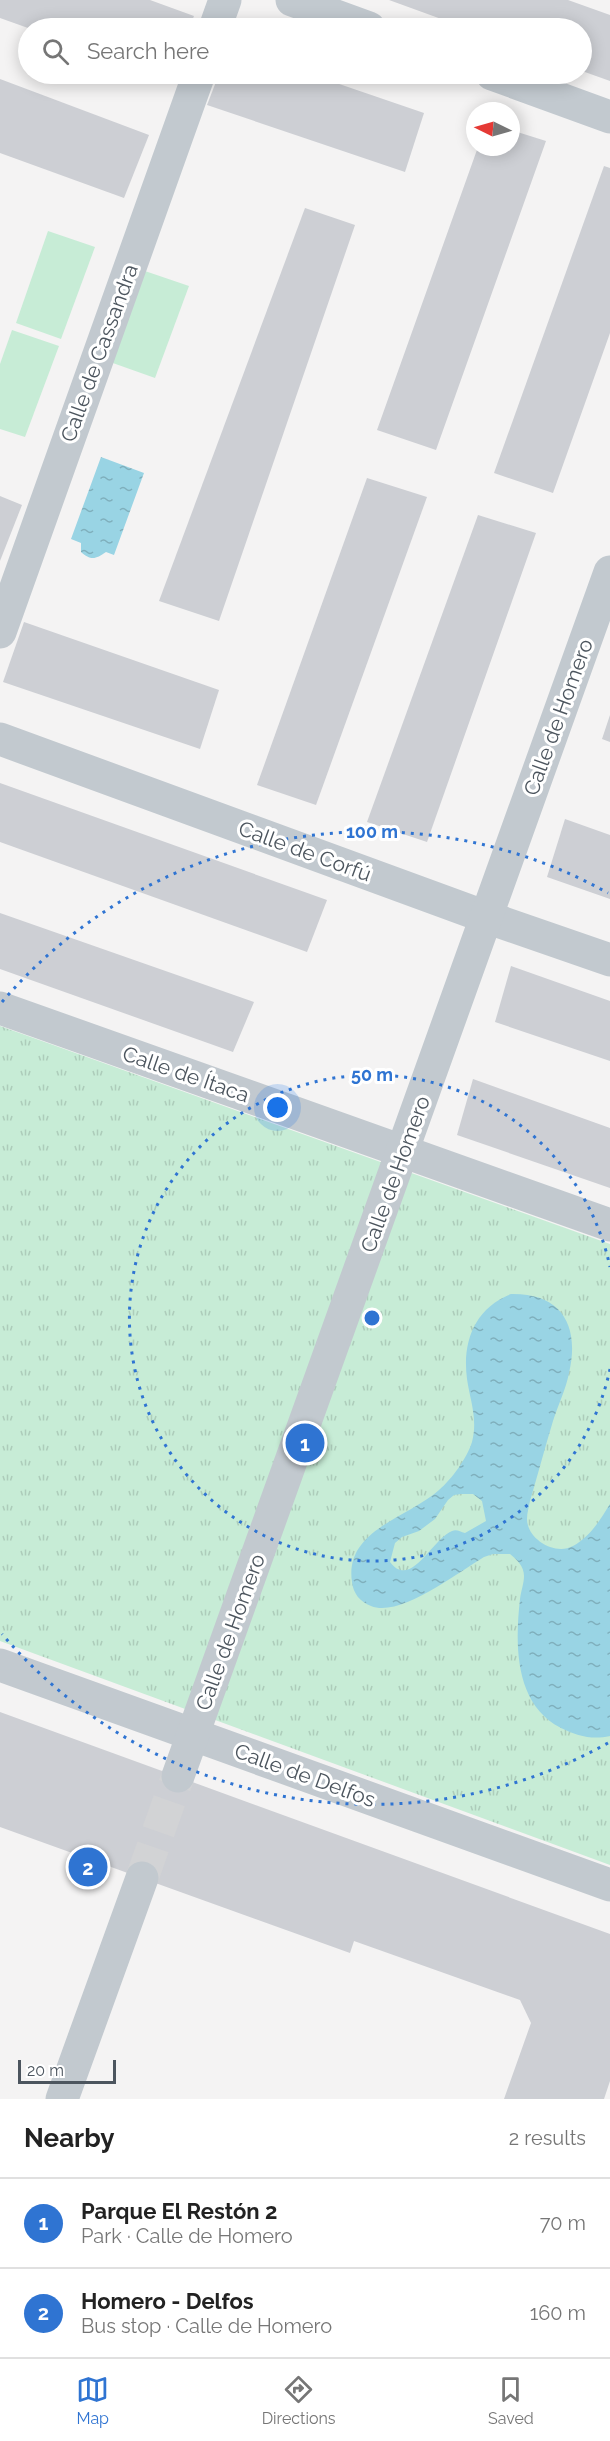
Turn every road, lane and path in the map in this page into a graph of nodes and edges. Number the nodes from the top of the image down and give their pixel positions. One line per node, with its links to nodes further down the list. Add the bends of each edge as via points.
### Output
1 (225, 0): 3 (street)
2 (292, 0): 4 (street)
3 (219, 18)
4 (342, 18)
5 (195, 84): 9 (street, Calle de Cassandra)
6 (519, 84): 7 (street)
7 (610, 117)
8 (610, 572): 11 (street, Calle de Homero)
9 (0, 632)
10 (0, 739): 11 (street, Calle de Corfú)
11 (486, 917): 12 (street, Calle de Corfú); 14 (street, Calle de Homero)
12 (610, 960)
13 (0, 1008): 14 (street, Calle de Ítaca)
14 (404, 1151): 15 (street, Calle de Ítaca); 17 (street, Calle de Homero)
15 (610, 1225)
16 (0, 1665): 17 (street, Calle de Delfos)
17 (193, 1734): 18 (street, Calle de Homero); 20 (street, Calle de Delfos)
18 (178, 1776)
19 (142, 1878): 21 (street)
20 (610, 1885)
21 (62, 2099)

